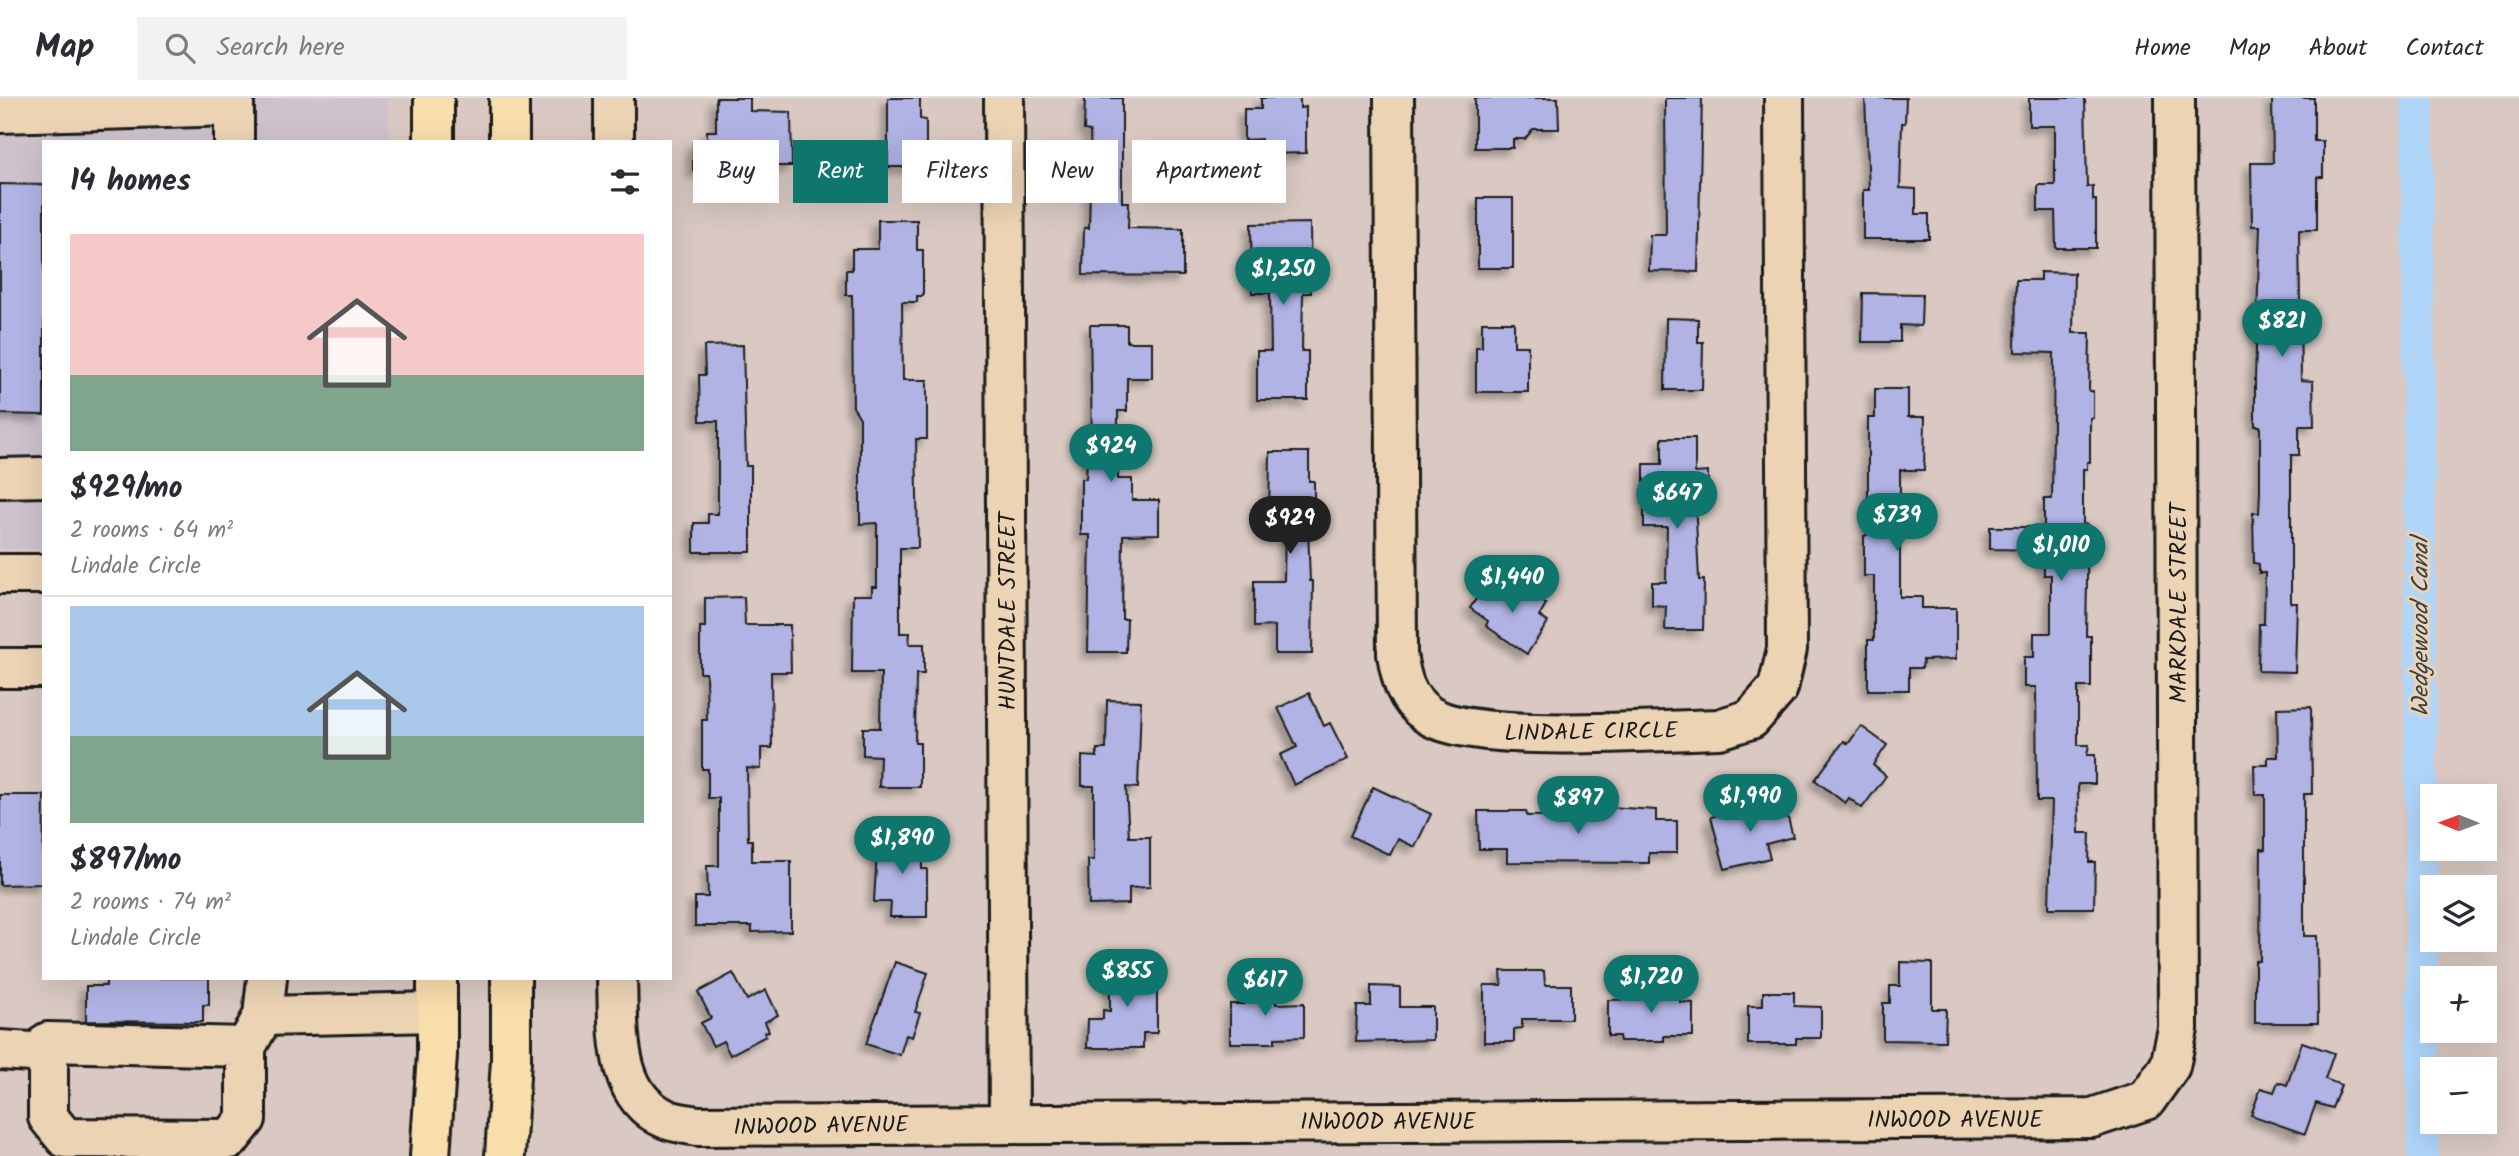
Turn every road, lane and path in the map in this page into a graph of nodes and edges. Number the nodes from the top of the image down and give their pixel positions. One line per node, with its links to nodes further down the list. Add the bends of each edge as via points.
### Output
1 (433, 98): 11 (main road)
2 (509, 98): 12 (main road)
3 (614, 98): 13 (street)
4 (1004, 98): 28 (street, HUNTDALE STREET)
5 (1394, 98): 6 (street, LINDALE CIRCLE, via 1397,654 1403,687 1427,714 1460,728 1497,732 1719,729 1751,719 1778,688 1787,649)
6 (1784, 98)
7 (2175, 98): 27 (street, MARKDALE STREET, via 2178,1029 2170,1066)
8 (0, 113): 10 (street)
9 (234, 115): 10 (street)
10 (132, 125)
11 (434, 140)
12 (509, 140)
13 (614, 140)
14 (42, 477): 15 (street)
15 (0, 478)
16 (0, 574): 17 (street)
17 (42, 574)
18 (0, 668): 19 (street)
19 (42, 668)
20 (267, 980): 24 (street)
21 (511, 980): 30 (main road)
22 (617, 980): 28 (street, INWOOD AVENUE, via 620,1054 635,1096 666,1119 698,1126)
23 (437, 995): 24 (street); 29 (main road)
24 (254, 1032): 26 (street, via 48,1042); 26 (street, via 246,1119 230,1139 65,1138 48,1117)
25 (0, 1051): 26 (street)
26 (47, 1054)
27 (2146, 1100): 28 (street, INWOOD AVENUE, via 2092,1118)
28 (1009, 1123)
29 (430, 1156)
30 (505, 1156)

